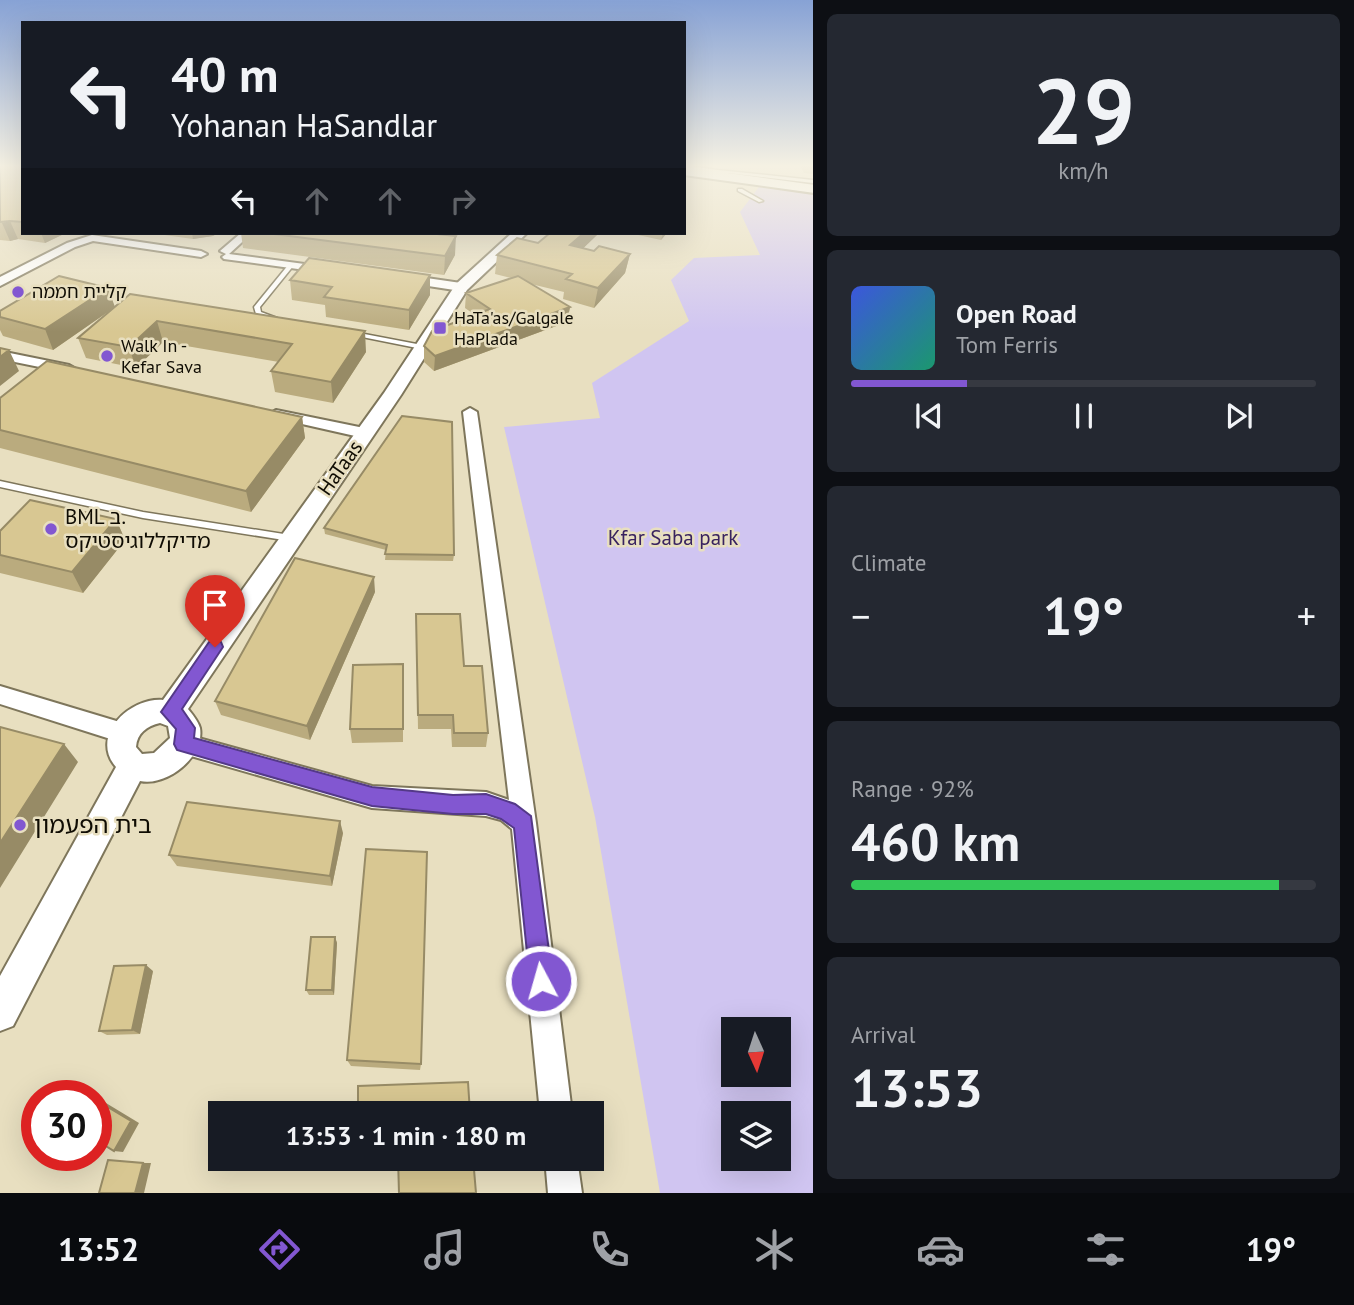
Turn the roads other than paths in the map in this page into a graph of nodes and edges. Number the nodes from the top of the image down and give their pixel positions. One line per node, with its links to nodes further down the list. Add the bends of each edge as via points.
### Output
1 (230, 235): 4 (street)
2 (244, 235): 4 (street)
3 (518, 235): 9 (street, HaTaas)
4 (216, 256): 5 (street); 8 (street, via 92,238)
5 (292, 265): 6 (street); 10 (lane, via 257,307 258,313)
6 (344, 272)
7 (396, 278): 9 (street)
8 (0, 282)
9 (461, 286): 12 (street, HaTaas)
10 (279, 319)
11 (344, 332): 12 (lane)
12 (422, 347): 17 (street, HaTaas)
13 (0, 355): 14 (street)
14 (79, 372)
15 (263, 411): 17 (street)
16 (470, 412): 25 (street)
17 (364, 433): 19 (street, HaTaas)
18 (0, 485): 19 (lane, via 143,515)
19 (290, 538): 21 (street, HaTaas)
20 (0, 695): 22 (street)
21 (170, 712): 22 (street, via 160,710 138,717); 23 (street, via 186,728)
22 (123, 733): 24 (street, via 121,752)
23 (184, 744): 24 (street, via 162,765); 25 (street, via 372,797 486,804 508,811)
24 (132, 766): 26 (street)
25 (523, 823): 27 (street)
26 (0, 1013)
27 (555, 1101)
28 (562, 1171): 29 (street)
29 (565, 1193)

